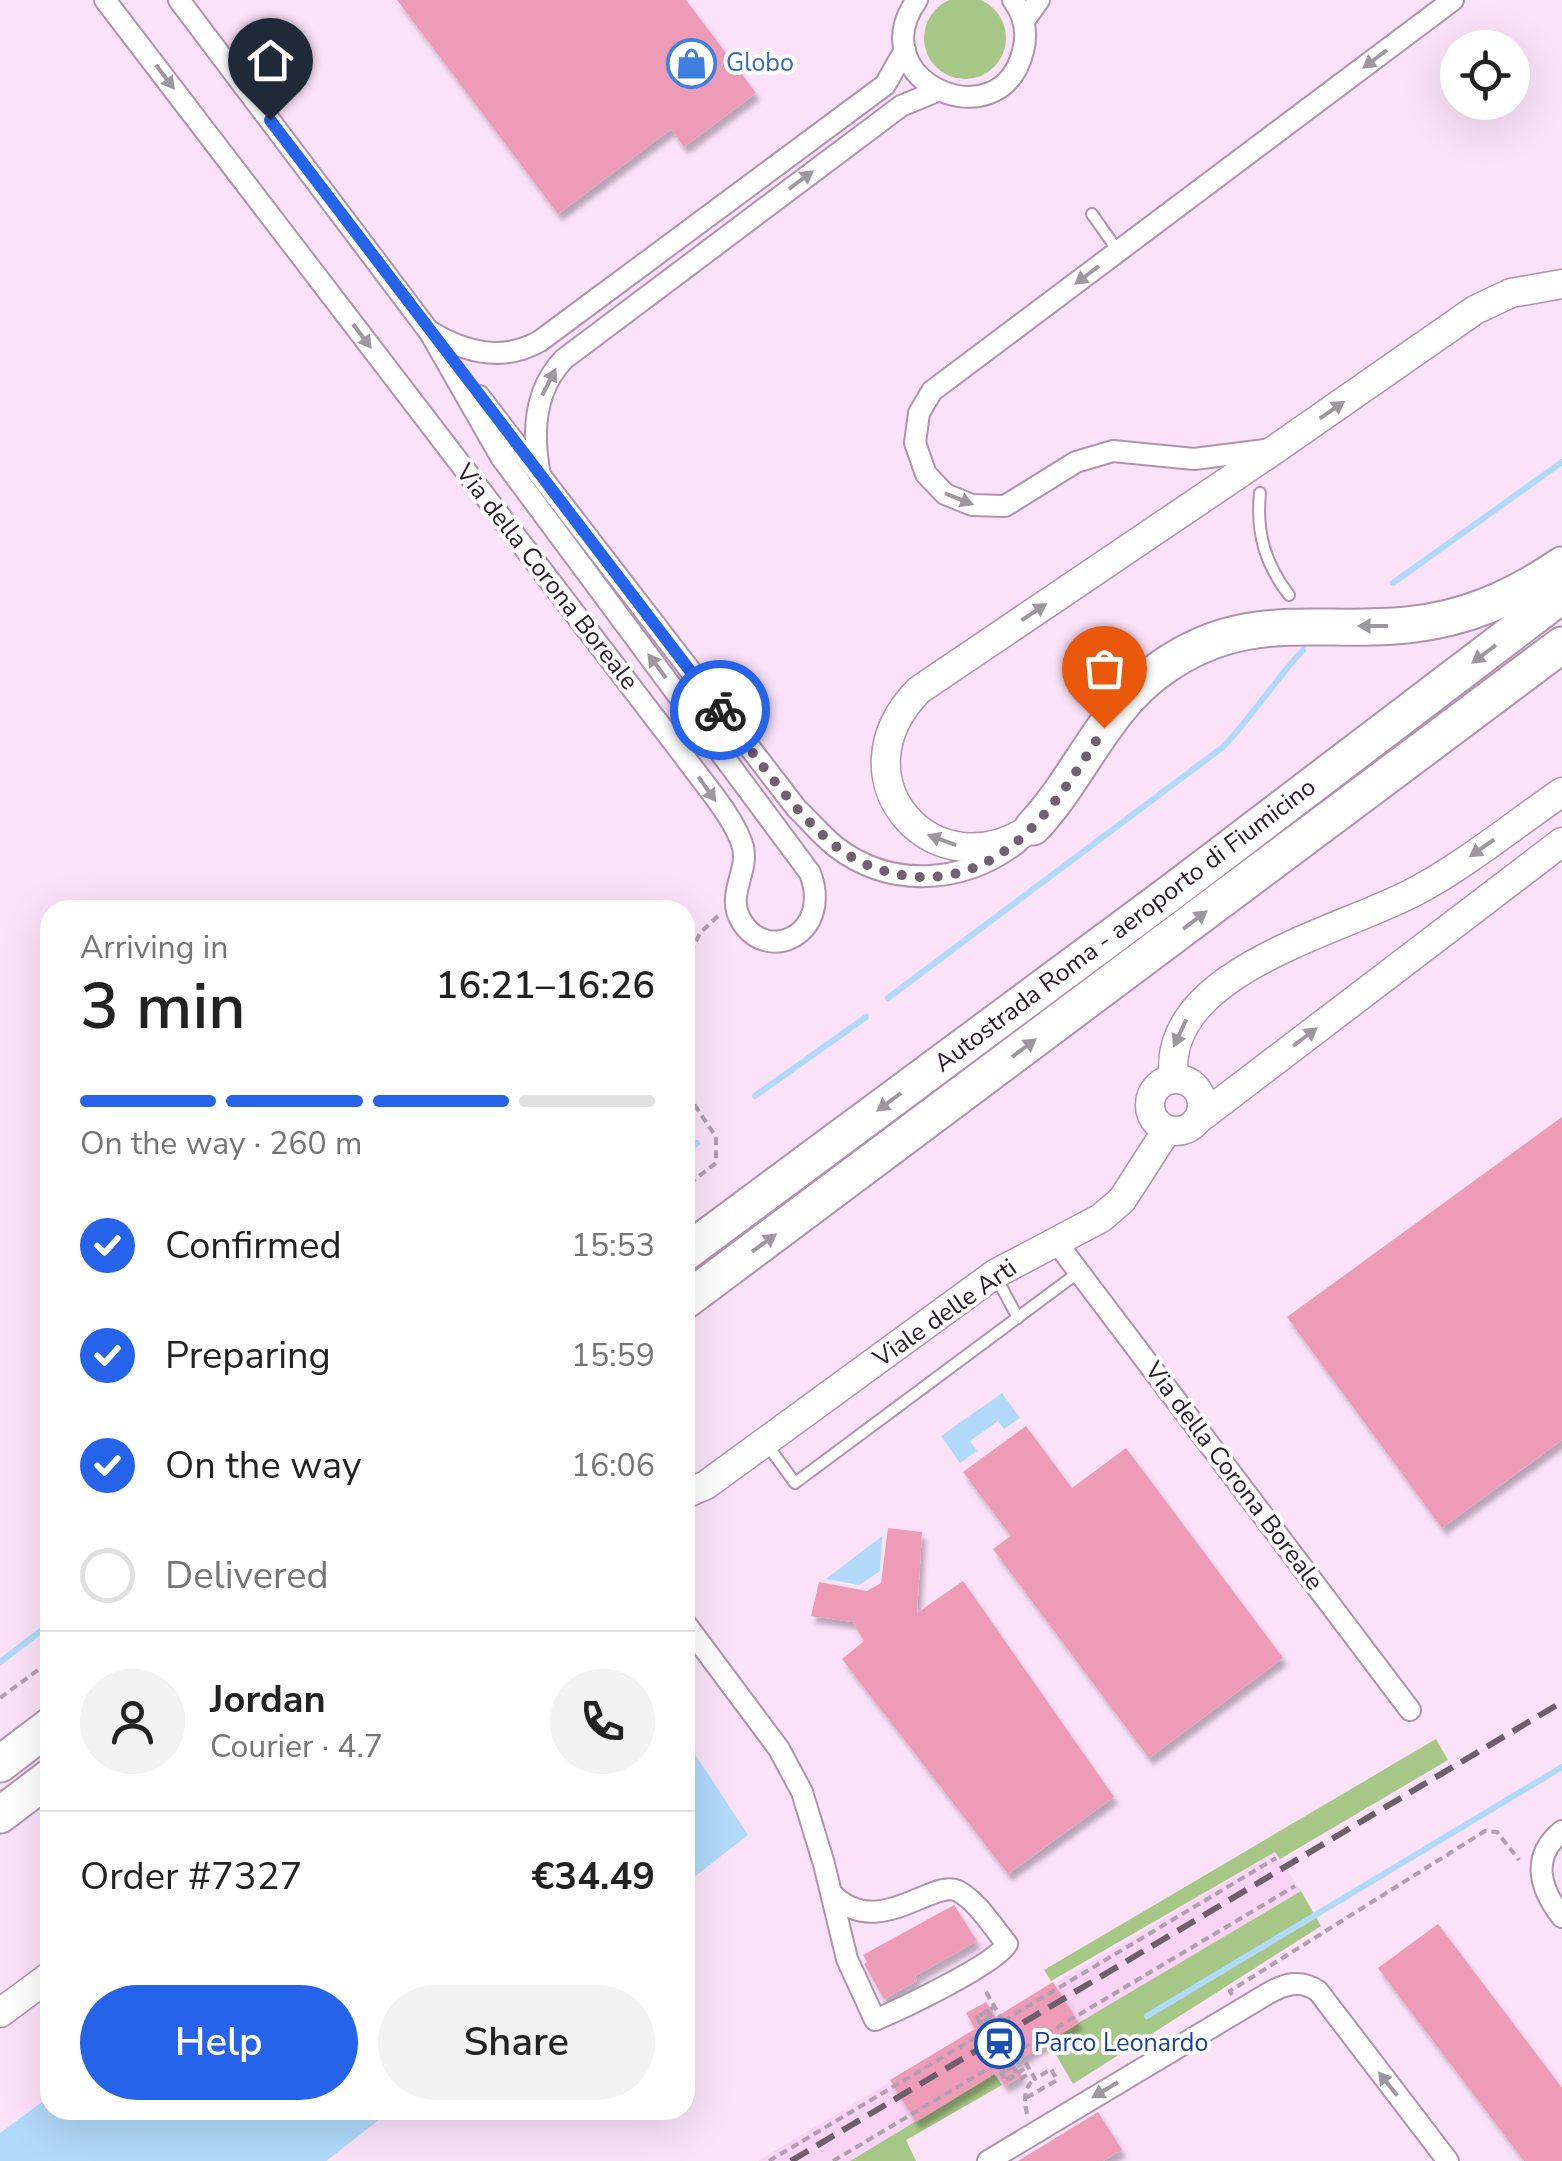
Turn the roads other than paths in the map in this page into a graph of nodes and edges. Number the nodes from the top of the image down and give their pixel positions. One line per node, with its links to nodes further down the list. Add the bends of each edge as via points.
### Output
1 (106, 0): 13 (street, Via della Corona Boreale, one-way to 13, via 729,820 744,852 735,893 742,922 775,941 800,933 812,919 816,889 810,874 501,457)
2 (179, 0): 13 (street, Via della Corona Boreale)
3 (917, 0): 8 (street, via 906,18)
4 (1013, 0): 7 (street)
5 (1038, 0): 7 (street)
6 (1453, 0): 11 (street, one-way to 11)
7 (1024, 21): 9 (street, via 1021,60 1003,84 976,97)
8 (905, 50): 9 (street, via 922,81); 13 (street, via 886,85 532,346 487,354)
9 (937, 91): 15 (street, one-way to 9, via 540,398 564,360 900,106)
10 (1092, 214): 11 (lane)
11 (1118, 251): 14 (street, one-way to 14, via 932,392 919,414 915,443 926,474 945,494 972,505 1005,506 1076,462 1113,451 1194,459)
12 (1562, 284): 14 (street, one-way to 12, via 1475,310 1523,289)
13 (429, 332): 15 (street, Via della Corona Boreale)
14 (1277, 448): 22 (street, one-way to 14, via 995,845 966,847 914,826 886,780 888,740 899,712 919,690)
15 (540, 476): 22 (street, Via della Corona Boreale, via 797,809 835,846 869,866 927,877 986,863)
16 (1260, 493): 18 (lane, via 1264,551)
17 (1562, 566): 22 (highway, one-way to 22, via 1512,596 1446,619 1272,626 1199,646 1125,699)
18 (1289, 595)
19 (1562, 595): 28 (highway, Autostrada Roma - aeroporto di Fiumicino, one-way to 28)
20 (1562, 646): 31 (highway, Autostrada Roma - aeroporto di Fiumicino, one-way to 20)
21 (1562, 792): 24 (street, one-way to 24, via 1429,884 1223,983 1180,1030 1172,1051)
22 (1033, 827)
23 (1562, 842): 25 (street, one-way to 23)
24 (1174, 1079): 25 (street, via 1190,1082 1200,1094); 26 (street, via 1158,1086 1150,1101 1154,1118)
25 (1200, 1118): 26 (street, via 1182,1131)
26 (1167, 1130): 27 (street, Viale delle Arti, via 1122,1200)
27 (1057, 1243): 29 (street, Via della Corona Boreale); 30 (street, Viale delle Arti)
28 (695, 1246)
29 (1080, 1272): 32 (lane); 36 (street, Via della Corona Boreale)
30 (994, 1274): 32 (lane); 33 (street, Viale delle Arti)
31 (695, 1294)
32 (1018, 1318): 33 (lane, via 796,1483)
33 (765, 1442): 34 (street, Viale delle Arti)
34 (696, 1490)
35 (695, 1637): 42 (street, via 787,1763)
36 (1410, 1710)
37 (40, 1734): 38 (highway)
38 (0, 1764)
39 (40, 1785): 40 (highway)
40 (0, 1815)
41 (1562, 1832): 44 (street, via 1547,1846 1540,1873)
42 (832, 1894): 43 (street, via 844,1906); 45 (street)
43 (887, 1911): 45 (street, via 858,1926); 45 (street, via 954,1888 1006,1944 984,1963 875,2020)
44 (1562, 1917)
45 (847, 1960)
46 (40, 1984): 47 (street)
47 (0, 2014)
48 (988, 2161): 49 (street, one-way to 48, via 1313,1988 1297,1983 1281,1986)
49 (1448, 2161)

